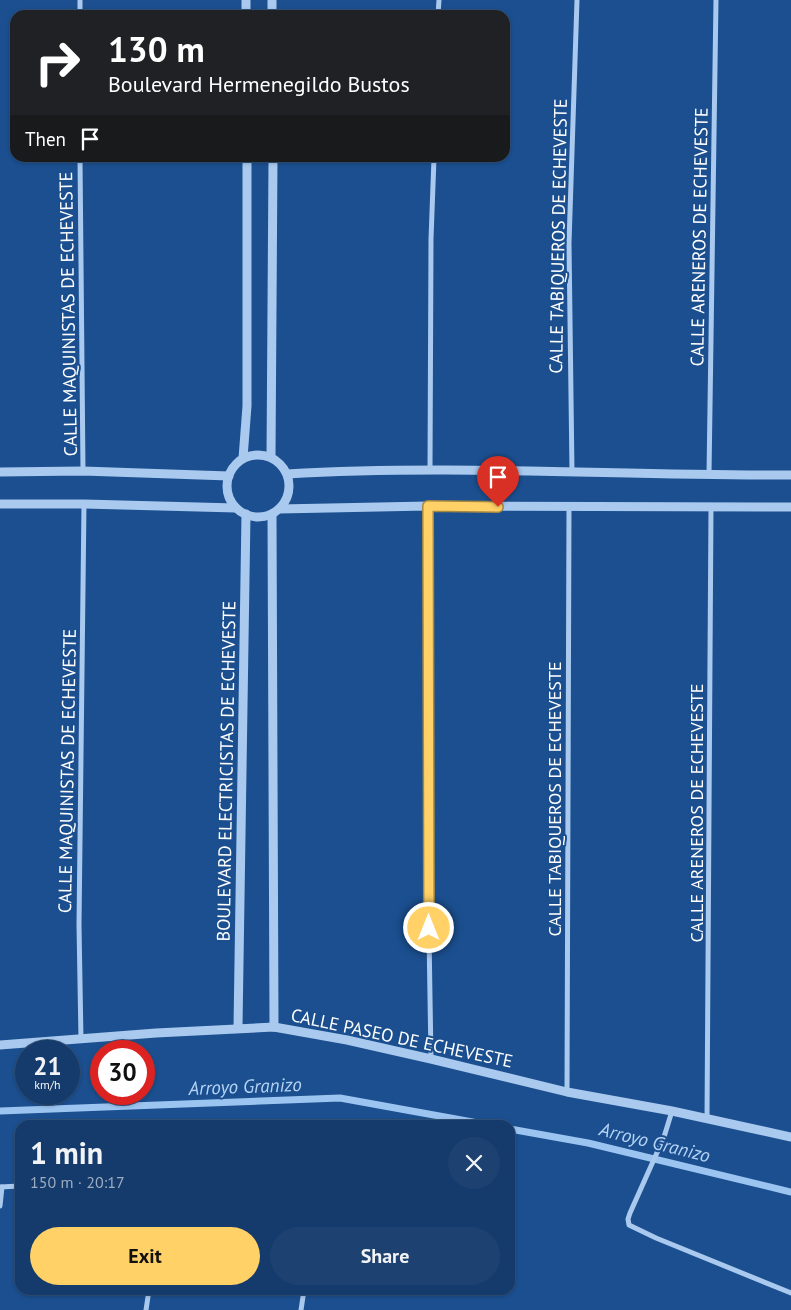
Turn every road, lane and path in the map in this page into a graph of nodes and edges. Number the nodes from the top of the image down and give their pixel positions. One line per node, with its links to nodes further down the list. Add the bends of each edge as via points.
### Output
1 (577, 0): 12 (street, CALLE TABIQUEROS DE ECHEVESTE, via 568,243)
2 (716, 0): 14 (street, CALLE ARENEROS DE ECHEVESTE)
3 (80, 162): 10 (street, CALLE MAQUINISTAS DE ECHEVESTE)
4 (247, 162): 8 (street)
5 (274, 162): 7 (street)
6 (434, 162): 9 (street)
7 (271, 457): 8 (street, via 257,454); 13 (street)
8 (244, 458): 16 (street)
9 (430, 470): 12 (street); 13 (street)
10 (83, 471): 11 (street); 16 (street)
11 (0, 472)
12 (572, 472): 14 (street)
13 (287, 474): 24 (street, via 289,493)
14 (709, 475): 15 (street)
15 (791, 475)
16 (228, 476): 21 (street, via 228,493)
17 (0, 504): 18 (street)
18 (84, 504): 21 (street); 28 (street, CALLE MAQUINISTAS DE ECHEVESTE, via 79,925)
19 (428, 506): 20 (street); 24 (street); 30 (street)
20 (568, 507): 22 (street); 31 (street, CALLE TABIQUEROS DE ECHEVESTE)
21 (236, 508): 25 (street)
22 (711, 508): 23 (street); 33 (street, CALLE ARENEROS DE ECHEVESTE)
23 (791, 508)
24 (275, 512): 25 (street, via 263,517); 26 (street)
25 (246, 514): 27 (street, BOULEVARD ELECTRICISTAS DE ECHEVESTE)
26 (274, 1027): 27 (street, CALLE PASEO DE ECHEVESTE); 30 (street, CALLE PASEO DE ECHEVESTE)
27 (238, 1028): 28 (street, CALLE PASEO DE ECHEVESTE)
28 (81, 1039): 29 (street, CALLE PASEO DE ECHEVESTE)
29 (0, 1045)
30 (431, 1059): 31 (street, CALLE PASEO DE ECHEVESTE)
31 (567, 1092): 32 (street, CALLE PASEO DE ECHEVESTE)
32 (672, 1111): 33 (street, CALLE PASEO DE ECHEVESTE); 38 (street, via 628,1219 629,1225)
33 (707, 1119): 34 (street, CALLE PASEO DE ECHEVESTE)
34 (791, 1137)
35 (15, 1186): 36 (street)
36 (1, 1187): 37 (street)
37 (0, 1206)
38 (791, 1293)
39 (148, 1295): 41 (street)
40 (303, 1295): 42 (street)
41 (146, 1310)
42 (301, 1310)

